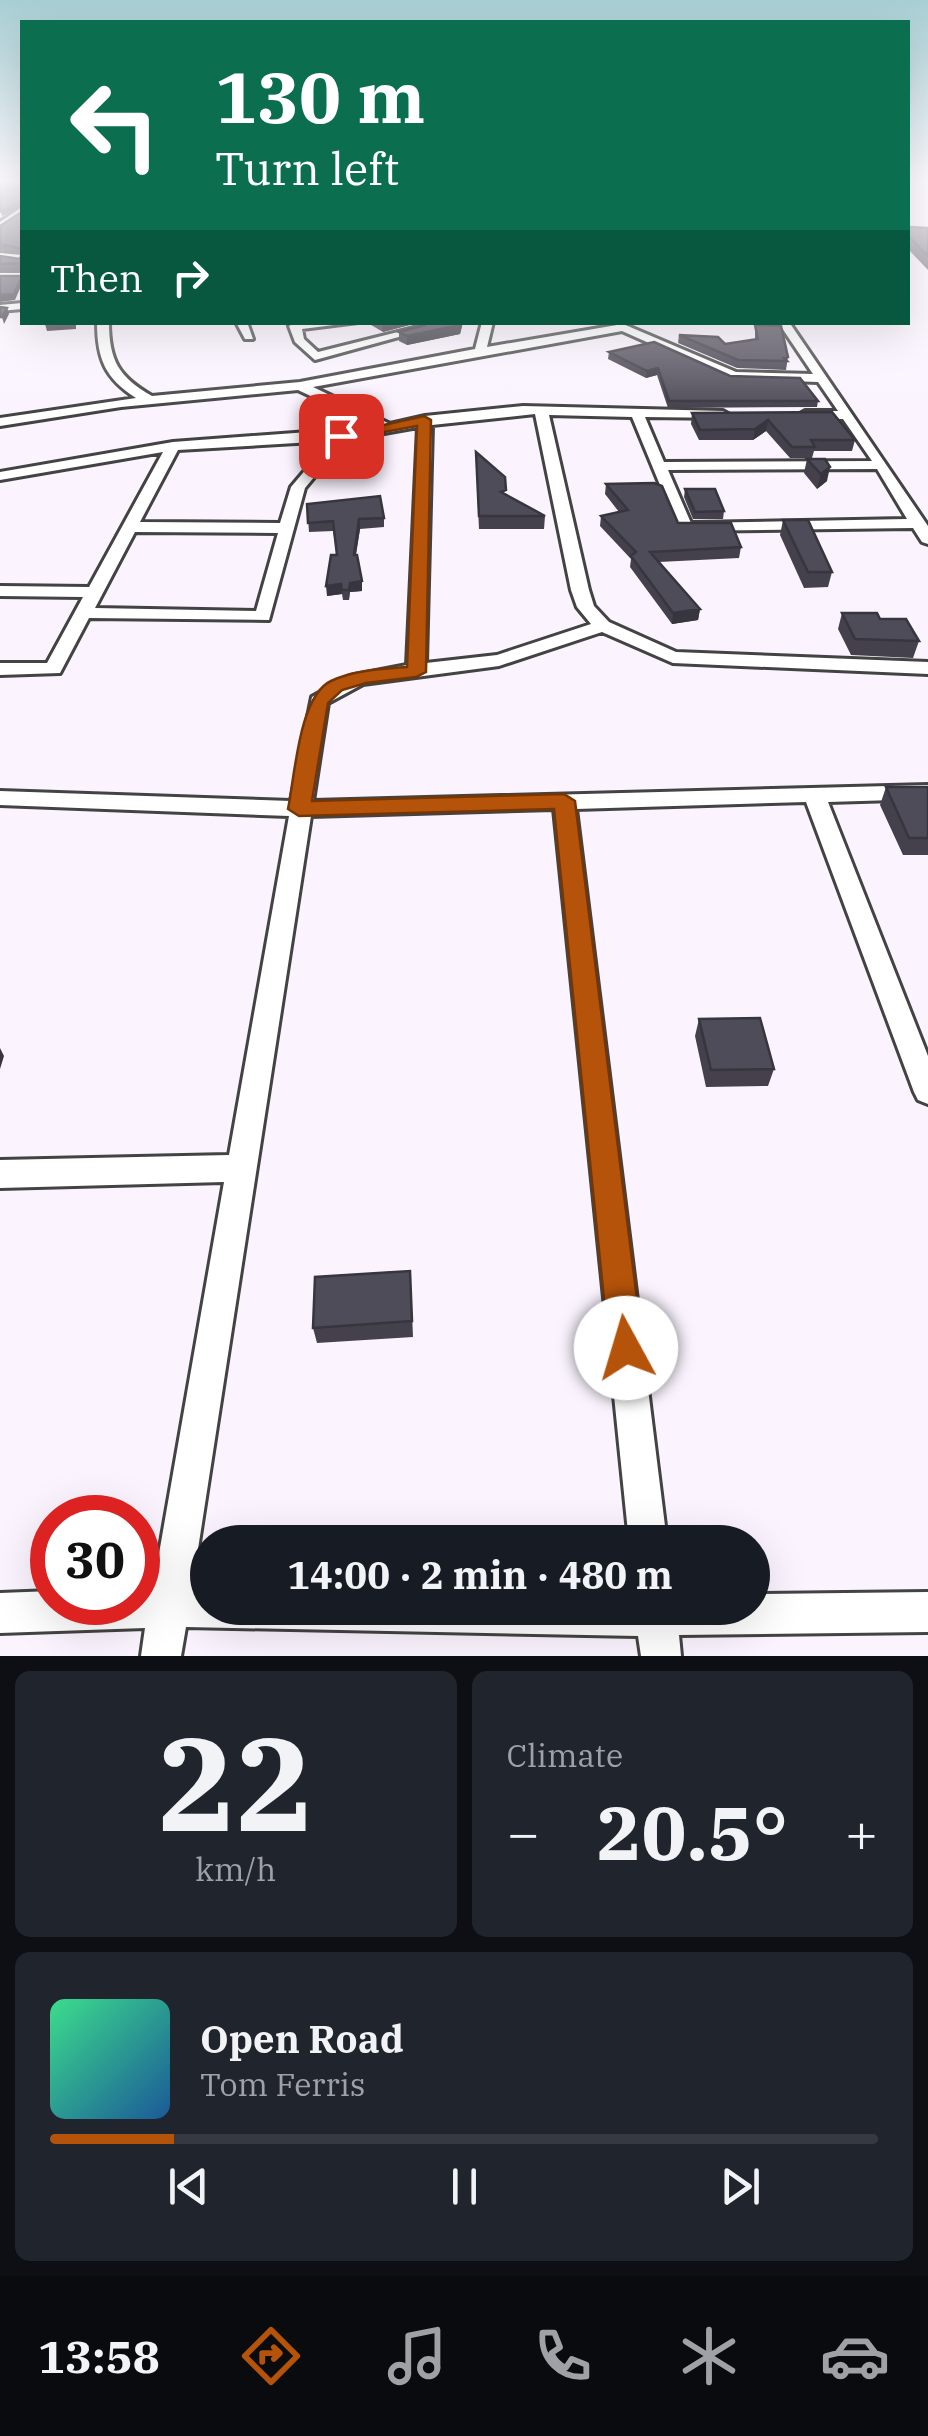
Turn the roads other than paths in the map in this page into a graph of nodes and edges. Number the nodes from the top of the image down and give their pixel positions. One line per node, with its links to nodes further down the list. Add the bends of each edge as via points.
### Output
1 (103, 325): 13 (street, via 102,352 114,380)
2 (243, 325): 8 (street)
3 (310, 325): 4 (street, via 295,326 315,356 423,332)
4 (408, 325)
5 (487, 325): 10 (street)
6 (622, 325): 10 (street); 11 (street, via 734,376)
7 (785, 325): 11 (street)
8 (249, 337)
9 (453, 346): 10 (street)
10 (474, 352): 12 (street)
11 (823, 378): 17 (street)
12 (300, 386): 13 (street); 21 (street)
13 (148, 400): 20 (street)
14 (541, 410): 18 (street); 19 (street); 34 (street, via 580,590)
15 (745, 414): 18 (street)
16 (796, 415): 17 (street)
17 (846, 415): 24 (street)
18 (638, 416): 25 (street)
19 (424, 420): 21 (street); 37 (street)
20 (0, 422)
21 (385, 426): 22 (street)
22 (341, 436): 23 (street); 29 (street, via 298,487)
23 (173, 446): 26 (street); 28 (street)
24 (882, 465): 25 (street); 27 (street)
25 (659, 466): 27 (street, via 685,528)
26 (1, 478)
27 (918, 524): 30 (street)
28 (130, 527): 29 (street); 32 (street)
29 (286, 528): 33 (street, via 263,616)
30 (928, 539)
31 (0, 590): 32 (street)
32 (94, 592): 33 (street)
33 (86, 613): 36 (street, via 54,669)
34 (603, 626): 35 (street, via 672,657); 37 (street, via 503,659)
35 (928, 668)
36 (0, 669)
37 (416, 672): 42 (street, via 365,677 335,686 319,701)
38 (928, 792): 39 (street)
39 (814, 794): 41 (street); 43 (street)
40 (0, 798): 42 (street)
41 (564, 801): 42 (street); 46 (street)
42 (299, 809): 44 (street)
43 (928, 1092)
44 (241, 1168): 45 (street); 47 (street)
45 (0, 1174)
46 (646, 1525)
47 (169, 1607): 48 (street); 51 (street); 53 (street)
48 (190, 1607)
49 (770, 1612): 50 (street)
50 (928, 1612)
51 (0, 1613)
52 (657, 1625): 54 (street)
53 (161, 1656)
54 (660, 1656)

